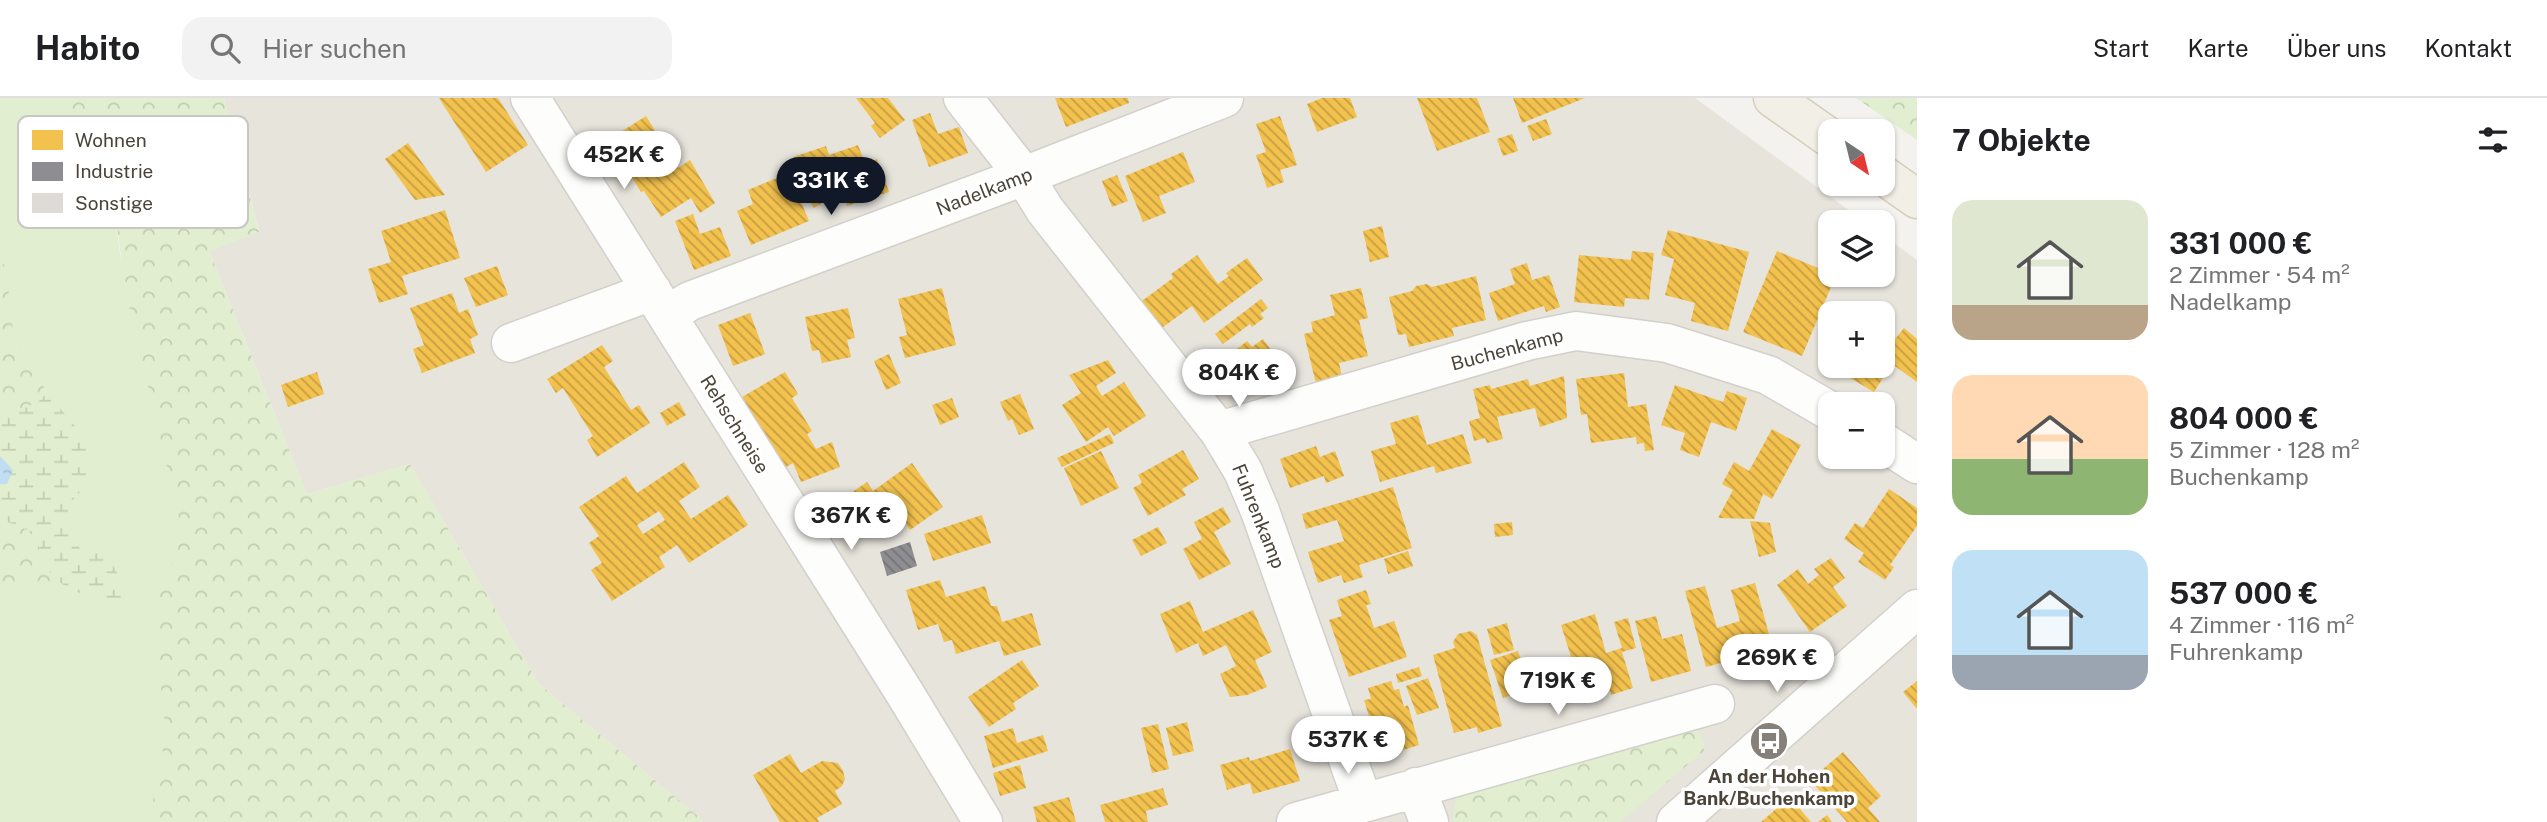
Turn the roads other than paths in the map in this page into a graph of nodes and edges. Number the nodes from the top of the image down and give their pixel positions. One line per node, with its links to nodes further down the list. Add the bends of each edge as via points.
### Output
1 (530, 98): 9 (street, Rehschneise)
2 (963, 98): 6 (street, Fuhrenkamp)
3 (1224, 98): 6 (street, Nadelkamp)
4 (1773, 98): 5 (main road)
5 (1818, 130)
6 (1024, 176): 9 (street, Nadelkamp, via 690,301); 12 (street, Fuhrenkamp, via 1045,210)
7 (1895, 183): 8 (main road)
8 (1917, 199)
9 (659, 303): 10 (street, Nadelkamp); 19 (street, Rehschneise)
10 (511, 343)
11 (1818, 404): 12 (street, Buchenkamp, via 1768,375 1667,342 1576,331 1527,341)
12 (1219, 431): 17 (street, Fuhrenkamp, via 1260,511)
13 (1895, 450): 14 (street)
14 (1917, 464)
15 (1917, 610): 21 (street)
16 (1715, 704): 18 (street)
17 (1363, 802): 18 (street); 20 (street)
18 (1423, 805)
19 (983, 822)
20 (1296, 822)
21 (1676, 822)

